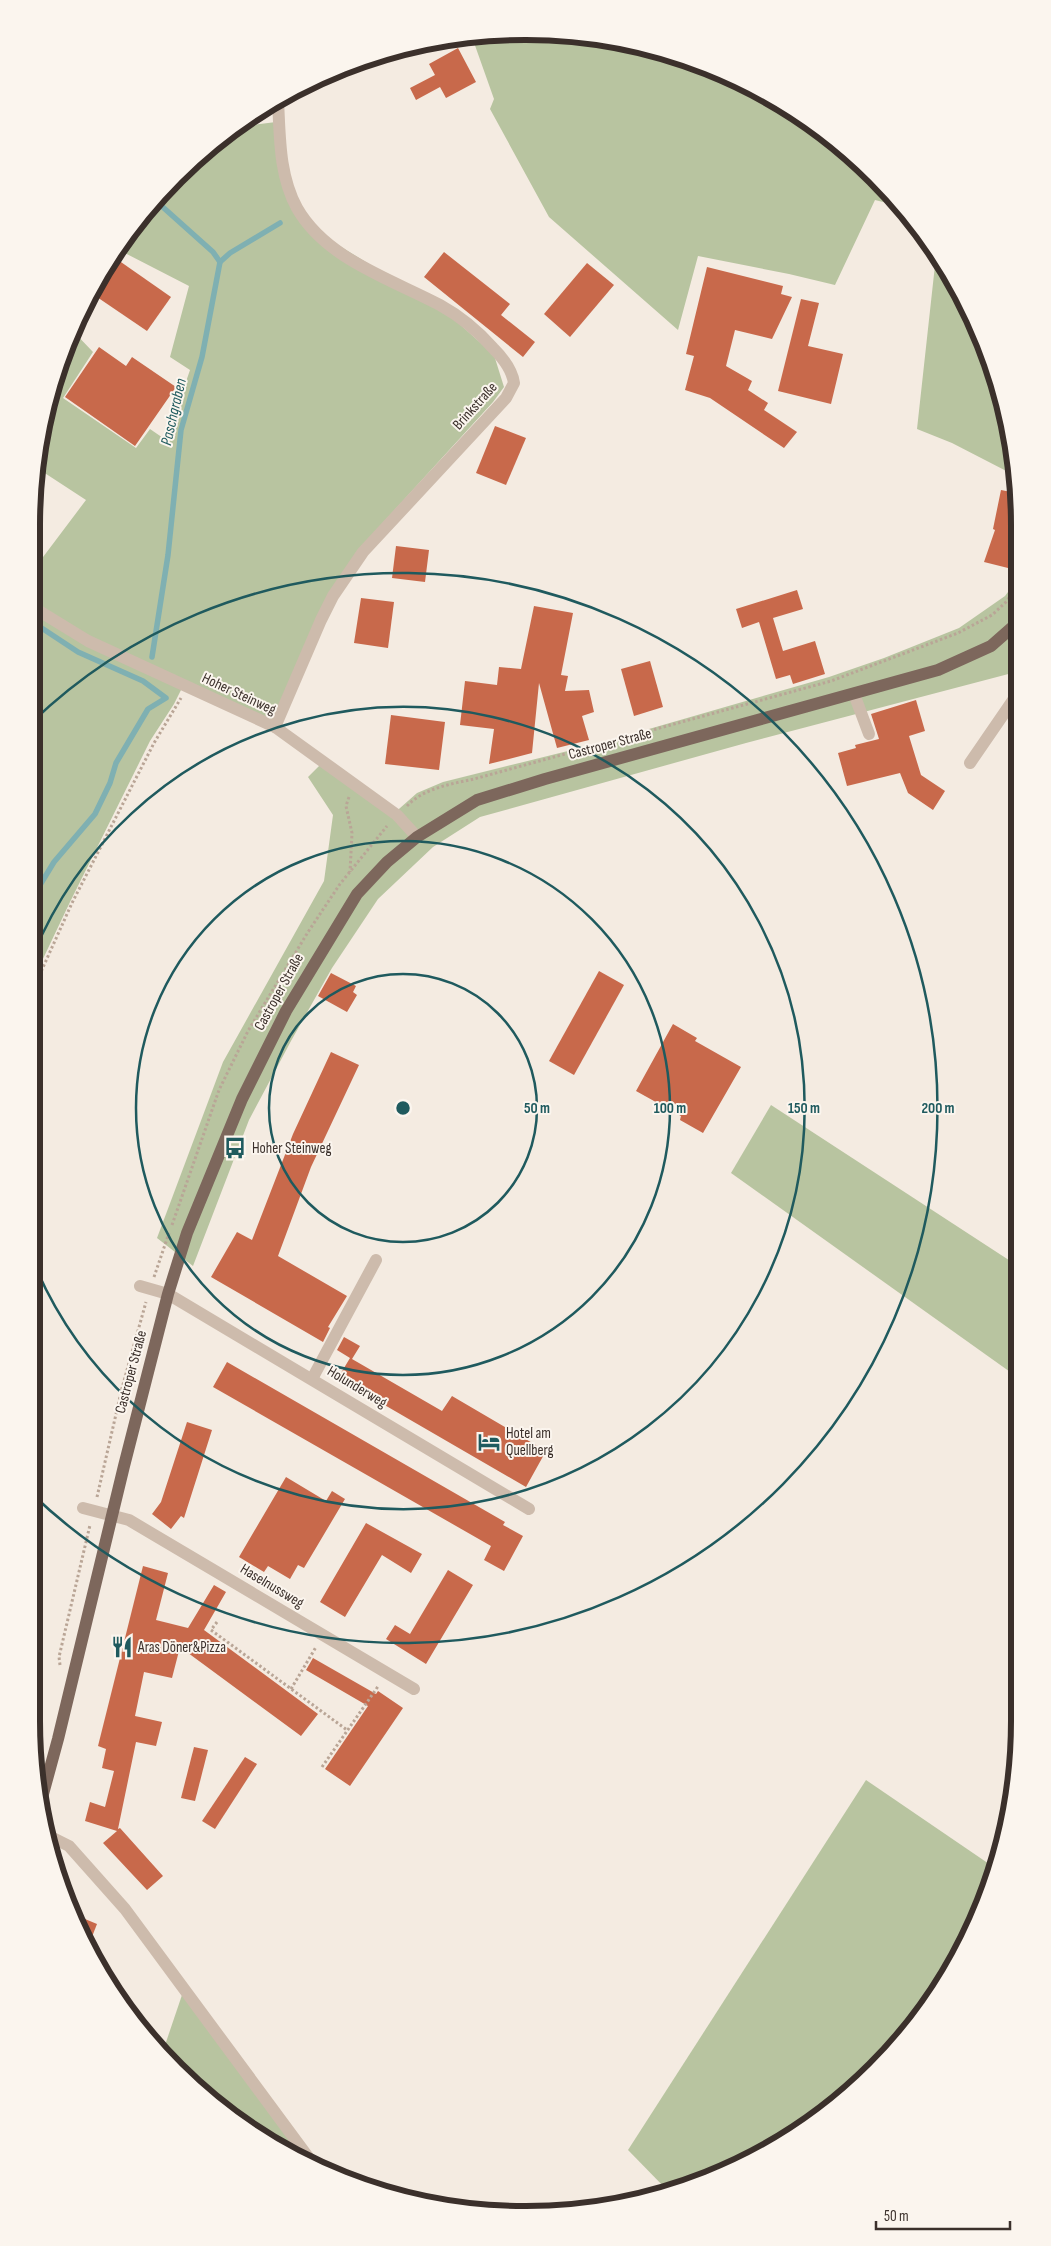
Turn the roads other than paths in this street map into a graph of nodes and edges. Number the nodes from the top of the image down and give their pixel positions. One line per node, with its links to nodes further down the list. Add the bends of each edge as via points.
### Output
1 (278, 108): 6 (street, Brinkstraße, via 286,182 298,208 313,229 353,260 441,306 475,330 510,368 514,383 506,398 400,510 348,572 320,620)
2 (40, 612): 6 (street, Hoher Steinweg, via 88,641)
3 (1011, 629): 4 (main road, Castroper Straße, via 992,646 938,670)
4 (854, 694): 7 (street); 9 (main road, Castroper Straße, via 477,800)
5 (1011, 703): 8 (street)
6 (275, 728): 9 (street, Hoher Steinweg, via 397,815)
7 (869, 734)
8 (970, 763)
9 (417, 837): 12 (main road, Castroper Straße, via 387,862 357,894 286,1011 242,1099 187,1233)
10 (376, 1260): 13 (street)
11 (145, 1287): 12 (street, Holunderweg)
12 (168, 1294): 13 (street, Holunderweg); 16 (main road, Castroper Straße)
13 (312, 1380): 14 (street, Holunderweg)
14 (529, 1508)
15 (88, 1510): 16 (street, Haselnussweg)
16 (112, 1516): 17 (street, Haselnussweg, via 129,1520); 18 (main road, Castroper Straße)
17 (414, 1689)
18 (45, 1788)
19 (55, 1839): 20 (street, via 69,1846 125,1909)
20 (305, 2153)

